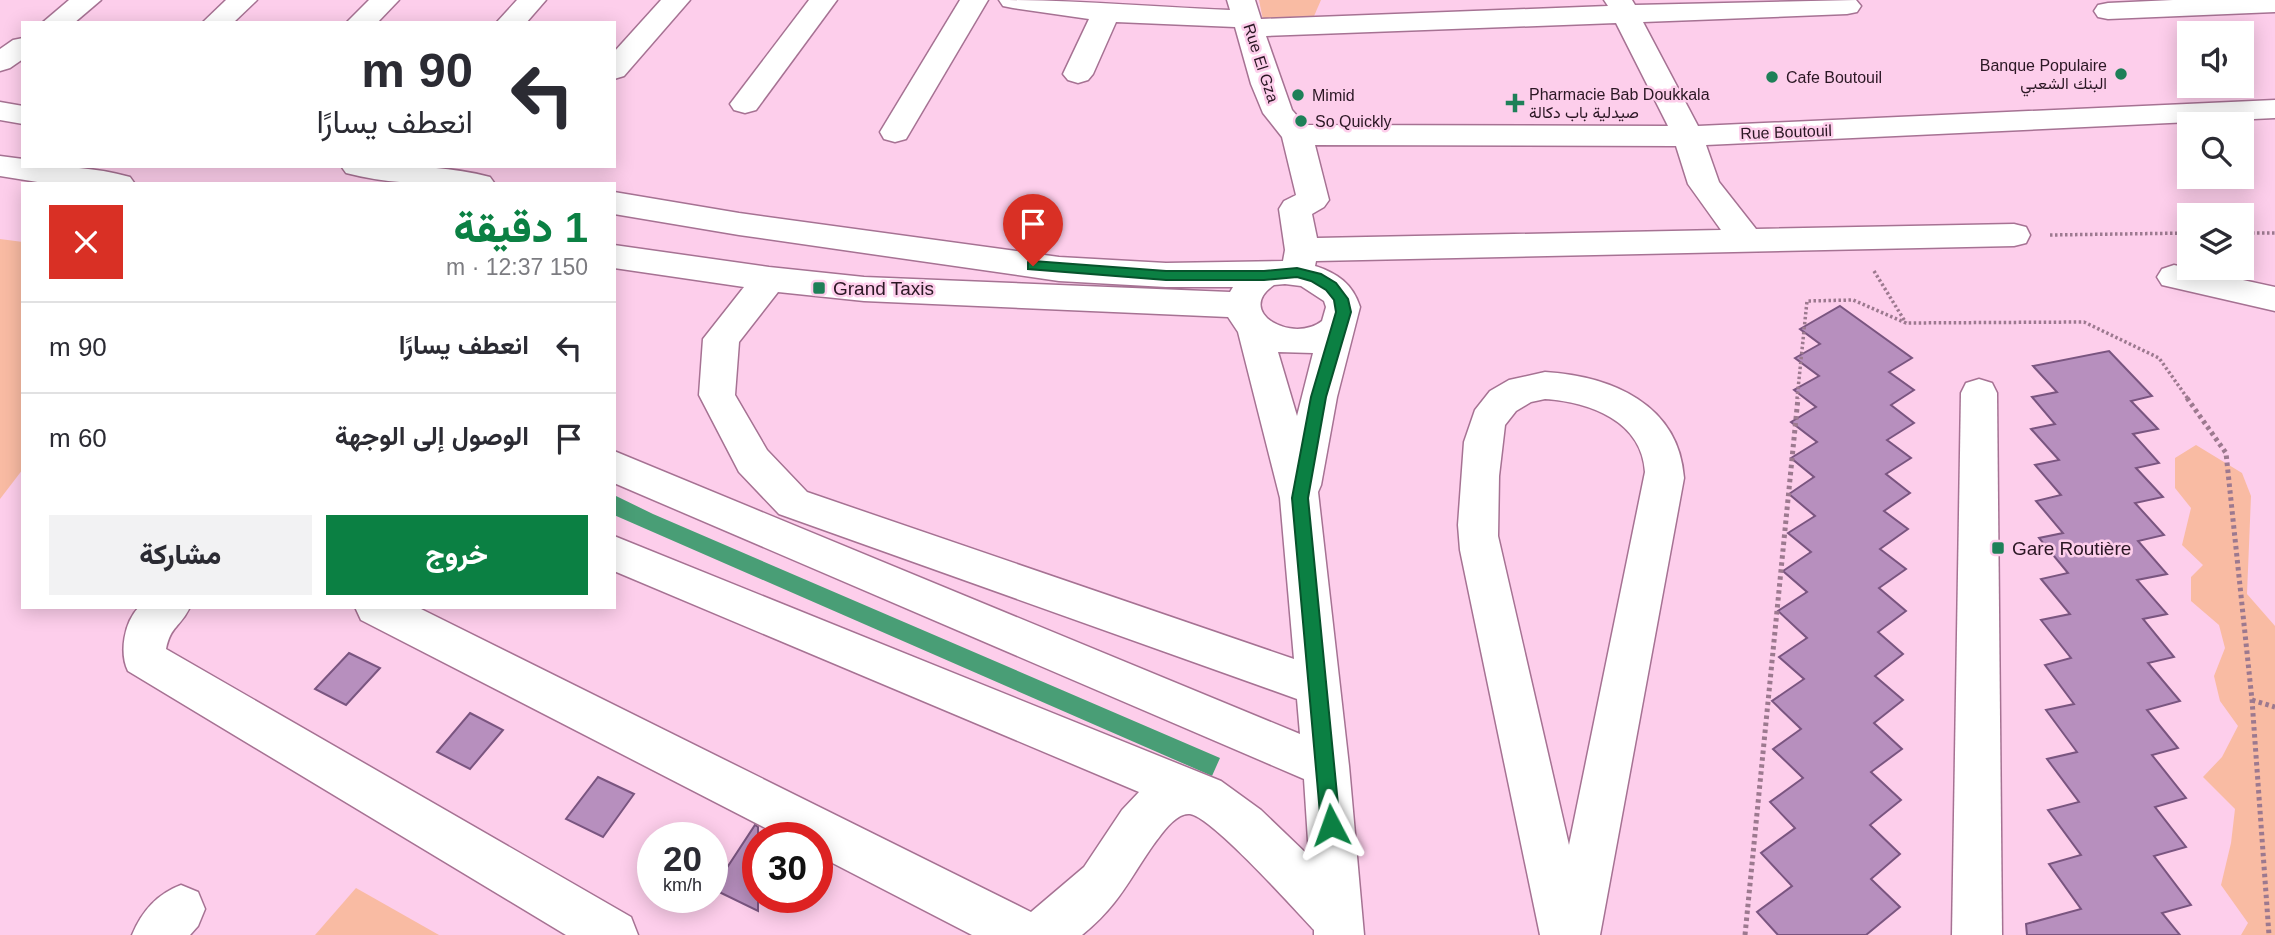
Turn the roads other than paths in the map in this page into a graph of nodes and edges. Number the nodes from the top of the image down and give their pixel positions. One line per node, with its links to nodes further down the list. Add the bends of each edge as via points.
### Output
1 (88, 0): 15 (street)
2 (243, 0): 16 (street)
3 (385, 0): 17 (street)
4 (532, 0): 18 (street)
5 (676, 0): 21 (street)
6 (823, 0): 23 (street)
7 (974, 0): 27 (street)
8 (1013, 0): 13 (street)
9 (2275, 4): 12 (street)
10 (1847, 6): 11 (street)
11 (1622, 7): 14 (street); 29 (street)
12 (2108, 11)
13 (1106, 13): 14 (street); 22 (street)
14 (1246, 16): 28 (street, Rue El Gza, via 1278,113)
15 (59, 21)
16 (218, 21)
17 (362, 21)
18 (512, 21)
19 (21, 47): 20 (street)
20 (0, 62)
21 (616, 68)
22 (1078, 74)
23 (745, 104)
24 (2275, 109): 29 (street, Rue Boutouil)
25 (0, 111): 26 (street)
26 (21, 115)
27 (895, 132)
28 (1297, 135): 29 (street, Rue Boutouil); 38 (street, Rue El Gza, via 1313,200 1295,209)
29 (1688, 136): 36 (street, via 1704,184)
30 (25, 168): 32 (street)
31 (371, 168): 33 (street)
32 (107, 182)
33 (465, 182)
34 (616, 203): 38 (street, via 1059,269 1166,275)
35 (2014, 235): 36 (street)
36 (1747, 241): 38 (street)
37 (616, 257): 40 (street)
38 (1287, 266): 42 (street, via 1249,288); 43 (street, via 1331,286 1344,312)
39 (2174, 277): 41 (street)
40 (769, 279): 42 (street); 50 (street, via 721,339 717,395 753,460 793,503)
41 (2275, 299)
42 (1248, 316): 43 (street, via 1270,338 1289,343 1310,342); 46 (street)
43 (1339, 326): 46 (street, via 1319,397)
44 (1979, 393): 59 (street)
45 (616, 467): 51 (street)
46 (1300, 498): 50 (street)
47 (616, 554): 52 (street)
48 (167, 609): 54 (street, via 150,623 143,658)
49 (380, 609): 55 (street)
50 (1318, 687): 51 (street)
51 (1326, 766): 53 (street)
52 (1191, 792): 53 (street, via 1209,799 1266,846); 56 (street, via 1158,803 1107,876 1067,918)
53 (1338, 928)
54 (613, 935)
55 (1024, 935)
56 (1041, 935)
57 (1565, 935): 58 (street, via 1478,537 1487,421 1498,405 1515,394 1560,385 1612,399 1635,414 1664,456 1665,478)
58 (1575, 935)
59 (1977, 935)

